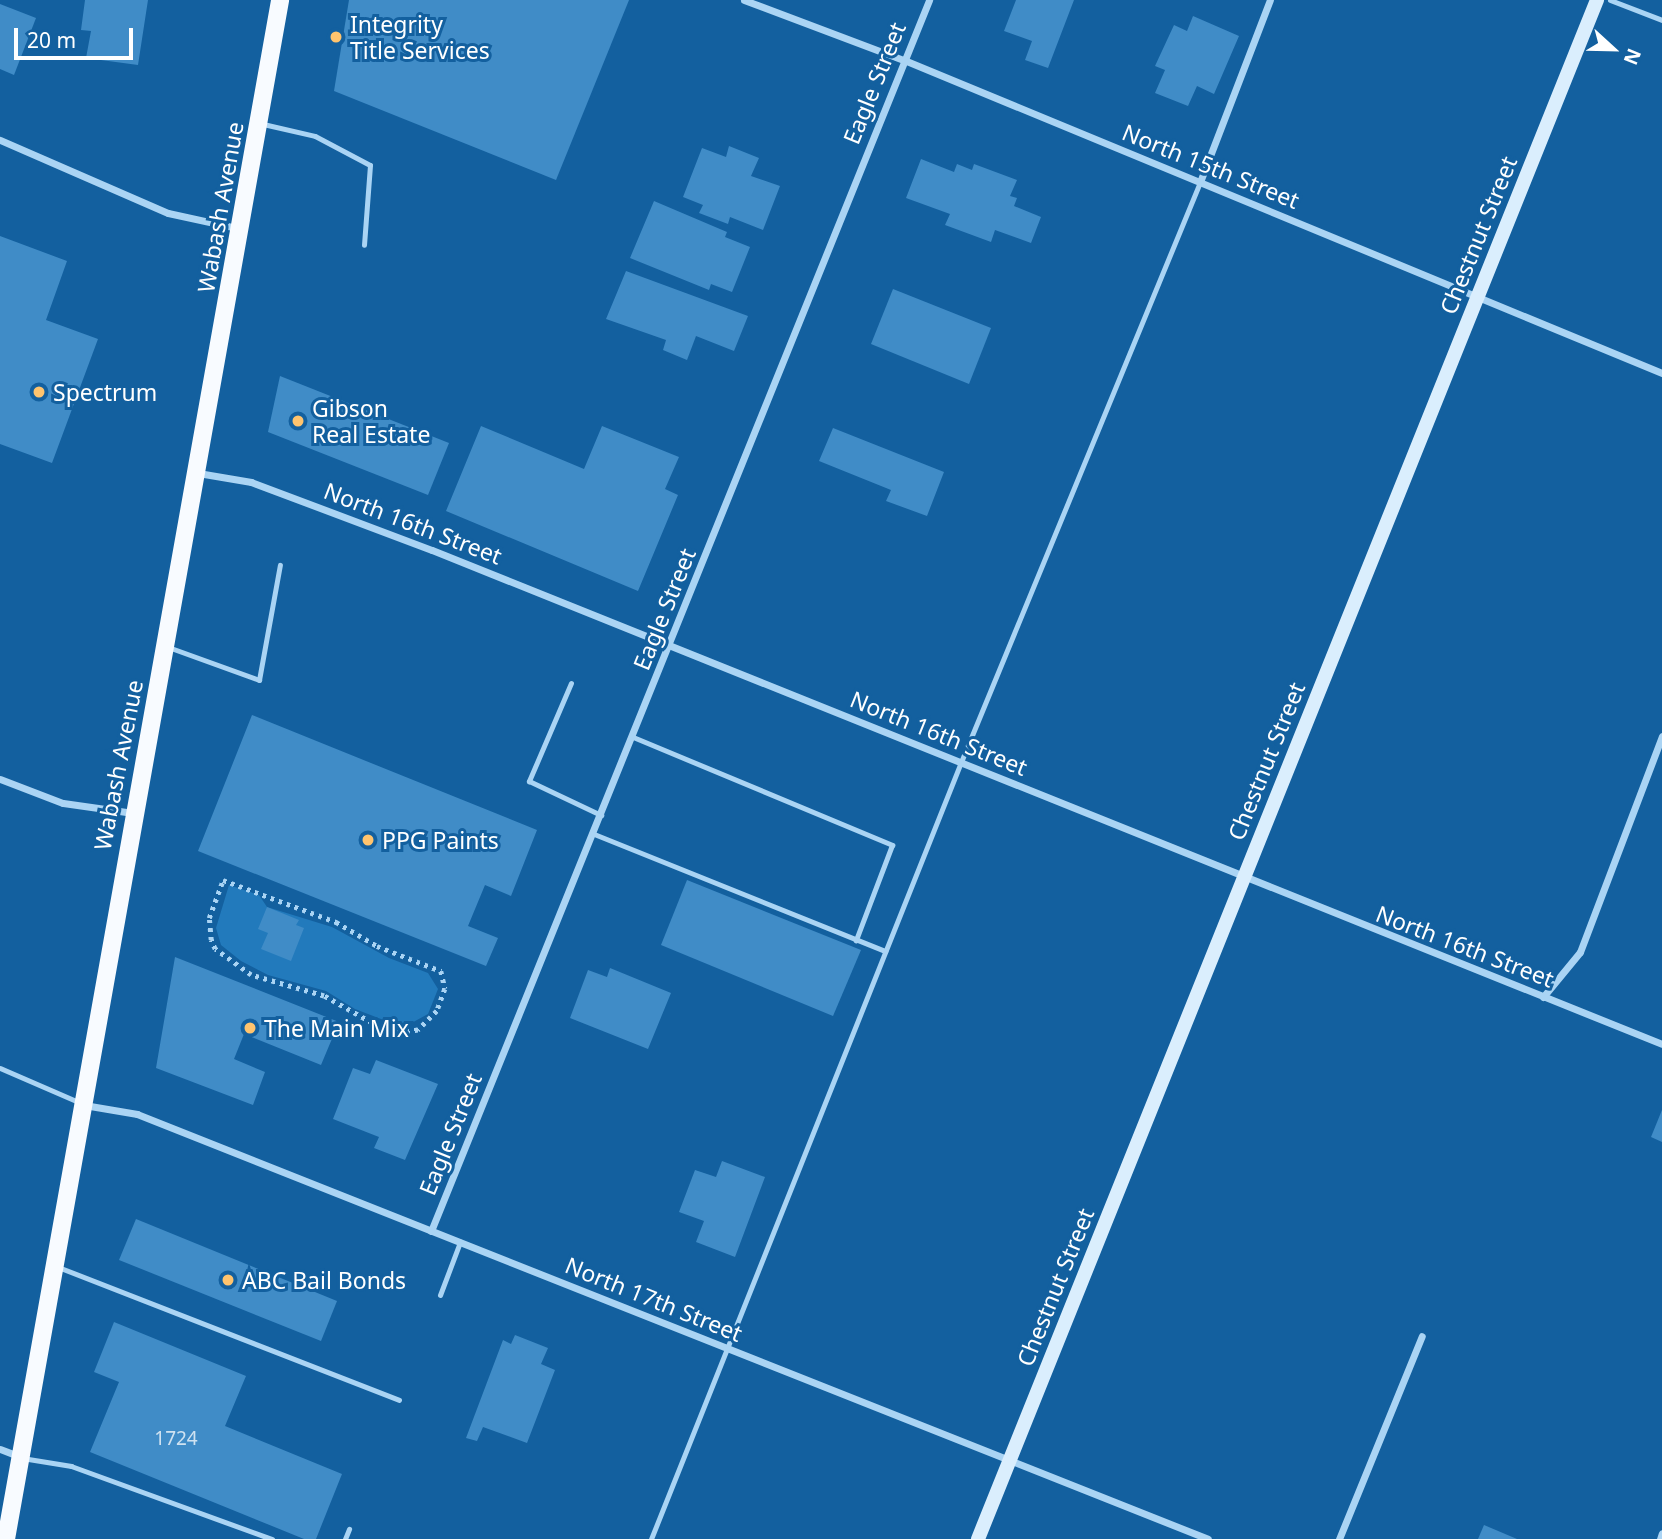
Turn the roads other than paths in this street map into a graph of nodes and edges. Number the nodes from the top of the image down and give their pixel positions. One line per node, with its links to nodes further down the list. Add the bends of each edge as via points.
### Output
1 (280, 0): 9 (main road, Wabash Avenue)
2 (744, 0): 8 (street, North 15th Street)
3 (929, 0): 8 (street, Eagle Street)
4 (1270, 0): 11 (street)
5 (1597, 0): 14 (street, Chestnut Street)
6 (1610, 0): 7 (lane)
7 (1662, 20)
8 (904, 60): 11 (street, North 15th Street); 18 (street, Eagle Street)
9 (260, 123): 12 (main road, Wabash Avenue); 13 (lane, via 315,136 370,165)
10 (0, 140): 12 (street, via 168,213)
11 (1200, 182): 14 (street, North 15th Street); 23 (lane)
12 (241, 229): 16 (main road, Wabash Avenue)
13 (364, 245)
14 (1478, 296): 15 (street, North 15th Street); 28 (street, Chestnut Street)
15 (1662, 373)
16 (198, 473): 18 (street, North 16th Street, via 251,482); 19 (main road, Wabash Avenue)
17 (280, 565): 19 (lane, via 259,680)
18 (671, 645): 22 (street, Eagle Street); 23 (street, North 16th Street)
19 (165, 646): 25 (main road, Wabash Avenue)
20 (571, 683): 26 (lane, via 529,781)
21 (1662, 736): 31 (street, via 1580,952)
22 (633, 737): 26 (street, Eagle Street); 29 (lane, via 892,845)
23 (961, 762): 28 (street, North 16th Street); 30 (lane)
24 (0, 779): 25 (street, via 63,803)
25 (133, 813): 34 (main road, Wabash Avenue)
26 (601, 815): 27 (street, Eagle Street)
27 (594, 834): 29 (lane); 35 (street, Eagle Street)
28 (1243, 880): 31 (street, North 16th Street); 44 (street, Chestnut Street)
29 (856, 940): 30 (lane)
30 (885, 951): 40 (lane)
31 (1543, 998): 32 (street, North 16th Street)
32 (1662, 1044)
33 (0, 1068): 34 (lane)
34 (83, 1105): 35 (street, North 17th Street, via 137,1114); 37 (main road, Wabash Avenue)
35 (430, 1231): 36 (street, North 17th Street)
36 (460, 1242): 38 (lane); 40 (street, North 17th Street)
37 (55, 1266): 41 (lane); 43 (main road, Wabash Avenue)
38 (440, 1295)
39 (1422, 1336): 53 (street)
40 (727, 1350): 44 (street, North 17th Street); 50 (lane)
41 (399, 1401)
42 (0, 1449): 43 (street)
43 (22, 1458): 47 (main road, Wabash Avenue); 48 (lane, via 71,1466)
44 (1010, 1460): 51 (street, Chestnut Street); 52 (street, North 17th Street)
45 (349, 1529): 49 (lane)
46 (1662, 1533): 54 (street)
47 (6, 1539)
48 (272, 1539)
49 (345, 1539)
50 (651, 1539)
51 (978, 1539)
52 (1208, 1539)
53 (1339, 1539)
54 (1660, 1539)

